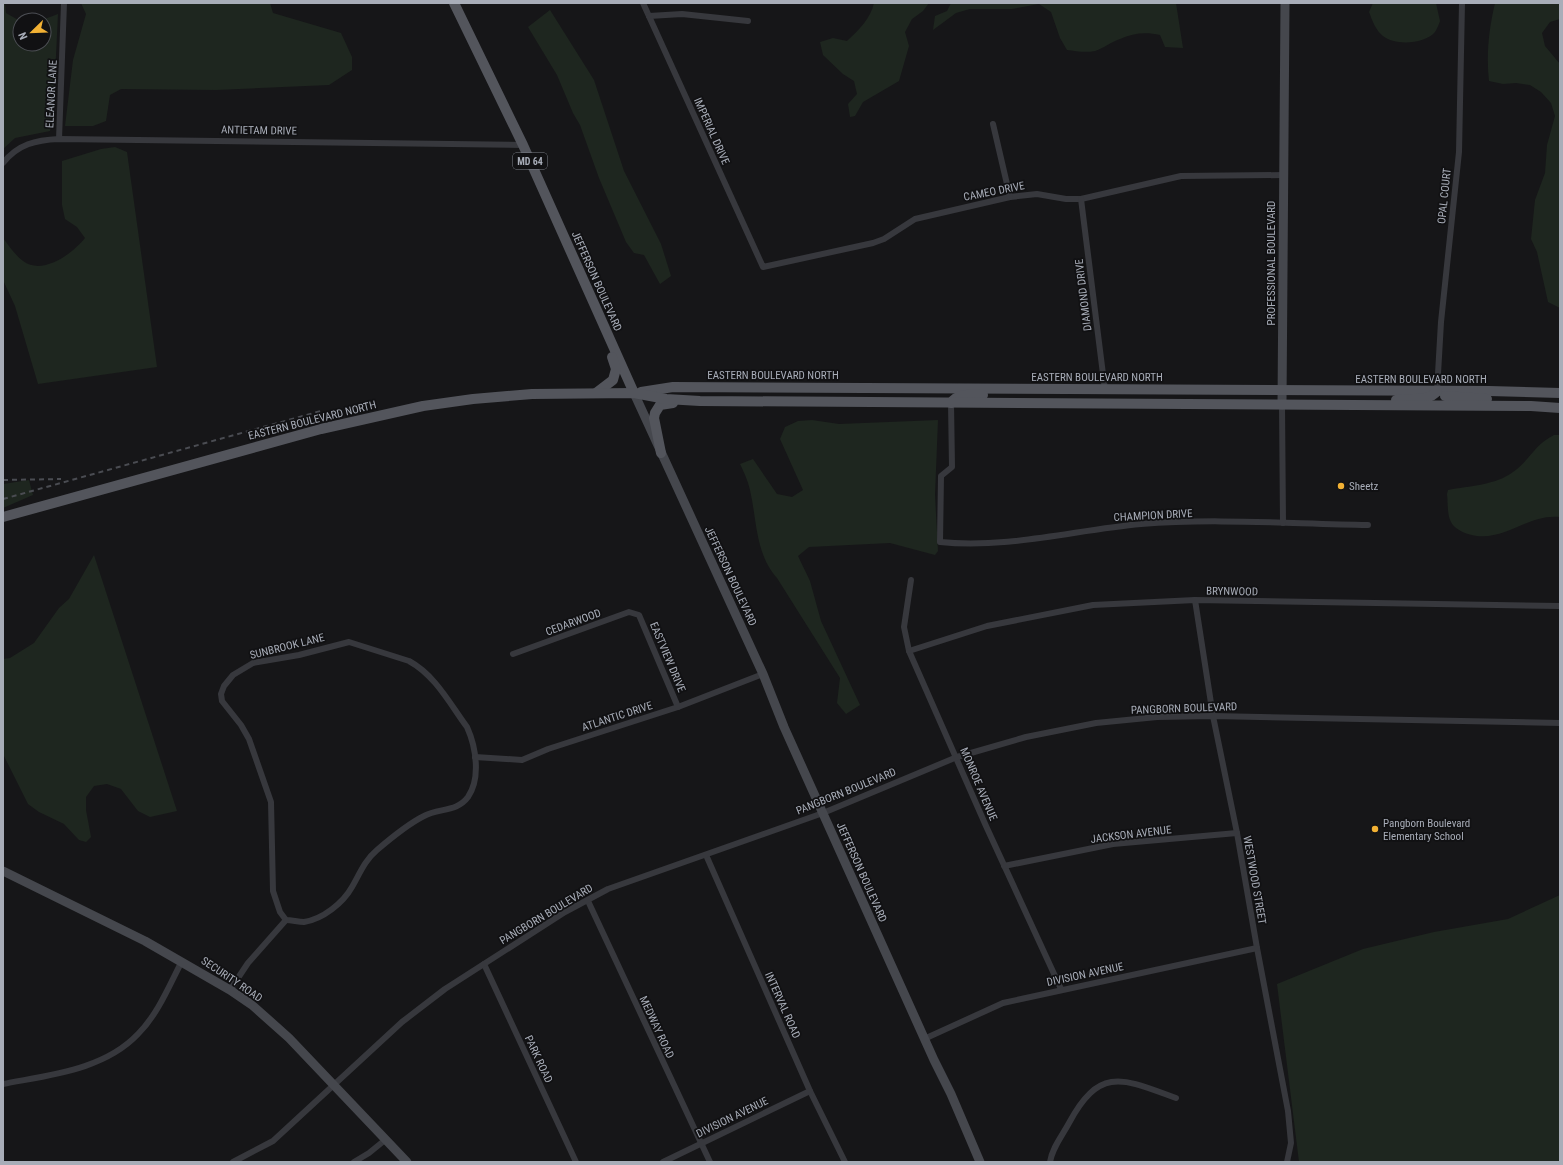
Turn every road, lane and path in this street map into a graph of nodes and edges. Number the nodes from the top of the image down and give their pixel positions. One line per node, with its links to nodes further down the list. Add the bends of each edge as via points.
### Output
1 (64, 3): 9 (street, ELEANOR LANE)
2 (454, 3): 10 (main road, JEFFERSON BOULEVARD / MD 64)
3 (643, 3): 6 (street, IMPERIAL DRIVE)
4 (1285, 3): 12 (street, PROFESSIONAL BOULEVARD)
5 (1462, 3): 20 (street, OPAL COURT, via 1458,152 1441,322)
6 (649, 16): 7 (street, via 682,14); 15 (street, IMPERIAL DRIVE)
7 (748, 21)
8 (993, 124): 13 (street)
9 (59, 139): 10 (street, ANTIETAM DRIVE); 11 (street, ANTIETAM DRIVE, via 29,143 19,148)
10 (523, 145): 16 (main road, JEFFERSON BOULEVARD / MD 64)
11 (3, 163)
12 (1284, 175): 14 (street, CAMEO DRIVE, via 1181,176); 19 (street, PROFESSIONAL BOULEVARD)
13 (1010, 197): 14 (street, CAMEO DRIVE, via 1037,194); 15 (street, CAMEO DRIVE, via 915,219 873,243)
14 (1081, 199): 18 (street, DIAMOND DRIVE)
15 (763, 267)
16 (601, 321): 21 (main road, via 616,369 613,380); 22 (main road, JEFFERSON BOULEVARD / MD 64)
17 (1026, 389): 18 (main road, EASTERN BOULEVARD NORTH); 22 (main road, EASTERN BOULEVARD NORTH, via 666,387); 25 (main road, via 1012,395 960,396 954,398)
18 (1105, 390): 19 (main road, EASTERN BOULEVARD NORTH); 26 (main road, via 1101,396 1092,399 1031,398)
19 (1282, 390): 20 (main road, EASTERN BOULEVARD NORTH); 27 (street, PROFESSIONAL BOULEVARD)
20 (1437, 391): 23 (main road, EASTERN BOULEVARD NORTH); 28 (main road, via 1427,398); 29 (main road, via 1449,397)
21 (596, 393): 22 (main road, EASTERN BOULEVARD NORTH); 32 (main road, EASTERN BOULEVARD NORTH, via 532,394 473,399 370,417)
22 (634, 393): 24 (main road, EASTERN BOULEVARD NORTH, via 666,399); 31 (street, JEFFERSON BOULEVARD / MD 64)
23 (1560, 393)
24 (700, 401): 25 (main road, EASTERN BOULEVARD NORTH); 31 (main road, via 666,403 657,409 654,418)
25 (951, 403): 26 (main road, EASTERN BOULEVARD NORTH); 33 (street, CHAMPION DRIVE, via 952,467 941,476 940,542 988,543 1142,524)
26 (1014, 403): 27 (main road, EASTERN BOULEVARD NORTH)
27 (1282, 405): 28 (main road, EASTERN BOULEVARD NORTH); 33 (street, PROFESSIONAL BOULEVARD)
28 (1356, 405): 29 (main road, EASTERN BOULEVARD NORTH)
29 (1531, 406): 30 (main road, EASTERN BOULEVARD NORTH)
30 (1560, 408)
31 (661, 453): 41 (street, JEFFERSON BOULEVARD / MD 64)
32 (3, 517)
33 (1283, 523): 34 (street, CHAMPION DRIVE)
34 (1368, 525)
35 (910, 580): 39 (street, MONROE AVENUE, via 904,627)
36 (1195, 600): 37 (street, BRYNWOOD); 39 (street, BRYNWOOD, via 1093,605 987,626); 43 (street, WESTWOOD STREET)
37 (1560, 606)
38 (639, 615): 40 (street, CEDARWOOD, via 629,612); 42 (street, EASTVIEW DRIVE)
39 (909, 651): 46 (street, MONROE AVENUE)
40 (513, 654)
41 (763, 674): 42 (street, ATLANTIC DRIVE); 47 (street, JEFFERSON BOULEVARD / MD 64)
42 (678, 707): 45 (street, ATLANTIC DRIVE, via 548,748 522,760)
43 (1213, 716): 44 (street, PANGBORN BOULEVARD); 46 (street, PANGBORN BOULEVARD, via 1157,717 1096,723 1026,737); 48 (street, WESTWOOD STREET)
44 (1560, 722)
45 (475, 757): 53 (street, SUNBROOK LANE, via 474,784 462,803 424,816 377,850 361,869 347,895 334,908 306,921); 53 (street, SUNBROOK LANE, via 467,727 430,676 418,666 395,656 357,644 342,643 299,655 253,663 233,675 224,686 222,701 249,739 269,792 273,891 280,912)
46 (957, 757): 47 (street, PANGBORN BOULEVARD); 50 (street, MONROE AVENUE)
47 (823, 813): 49 (street, PANGBORN BOULEVARD); 59 (street, JEFFERSON BOULEVARD / MD 64)
48 (1237, 833): 50 (street, JACKSON AVENUE, via 1113,844); 54 (street, WESTWOOD STREET)
49 (706, 855): 52 (street, PANGBORN BOULEVARD, via 615,886); 62 (street, INTERVAL ROAD)
50 (1004, 866): 57 (street, MONROE AVENUE)
51 (3, 871): 55 (street, SECURITY ROAD)
52 (588, 900): 56 (street, PANGBORN BOULEVARD); 65 (street, MEDWAY ROAD)
53 (286, 920): 58 (street, via 248,963)
54 (1257, 948): 57 (street, DIVISION AVENUE); 75 (street, WESTWOOD STREET, via 1288,1111 1291,1143)
55 (182, 961): 58 (street, SECURITY ROAD); 60 (street, via 153,1015 126,1046 112,1055 74,1069)
56 (484, 964): 61 (street, PANGBORN BOULEVARD, via 445,989 402,1022); 69 (street, PARK ROAD)
57 (1061, 989): 59 (street, DIVISION AVENUE, via 1003,1003)
58 (230, 990): 61 (street, SECURITY ROAD, via 272,1022)
59 (924, 1039): 73 (street, JEFFERSON BOULEVARD / MD 64)
60 (3, 1084)
61 (334, 1084): 64 (street, SECURITY ROAD); 66 (street, PANGBORN BOULEVARD, via 273,1141)
62 (810, 1091): 65 (street, DIVISION AVENUE); 72 (street, INTERVAL ROAD)
63 (1176, 1098): 74 (street, via 1126,1080 1106,1082 1088,1095 1072,1116 1052,1153)
64 (385, 1140): 67 (street); 68 (street, SECURITY ROAD)
65 (700, 1143): 70 (street, DIVISION AVENUE); 71 (street, MEDWAY ROAD)
66 (233, 1162)
67 (354, 1162)
68 (407, 1162)
69 (576, 1162)
70 (663, 1162)
71 (710, 1162)
72 (845, 1162)
73 (980, 1162)
74 (1050, 1162)
75 (1287, 1162)

